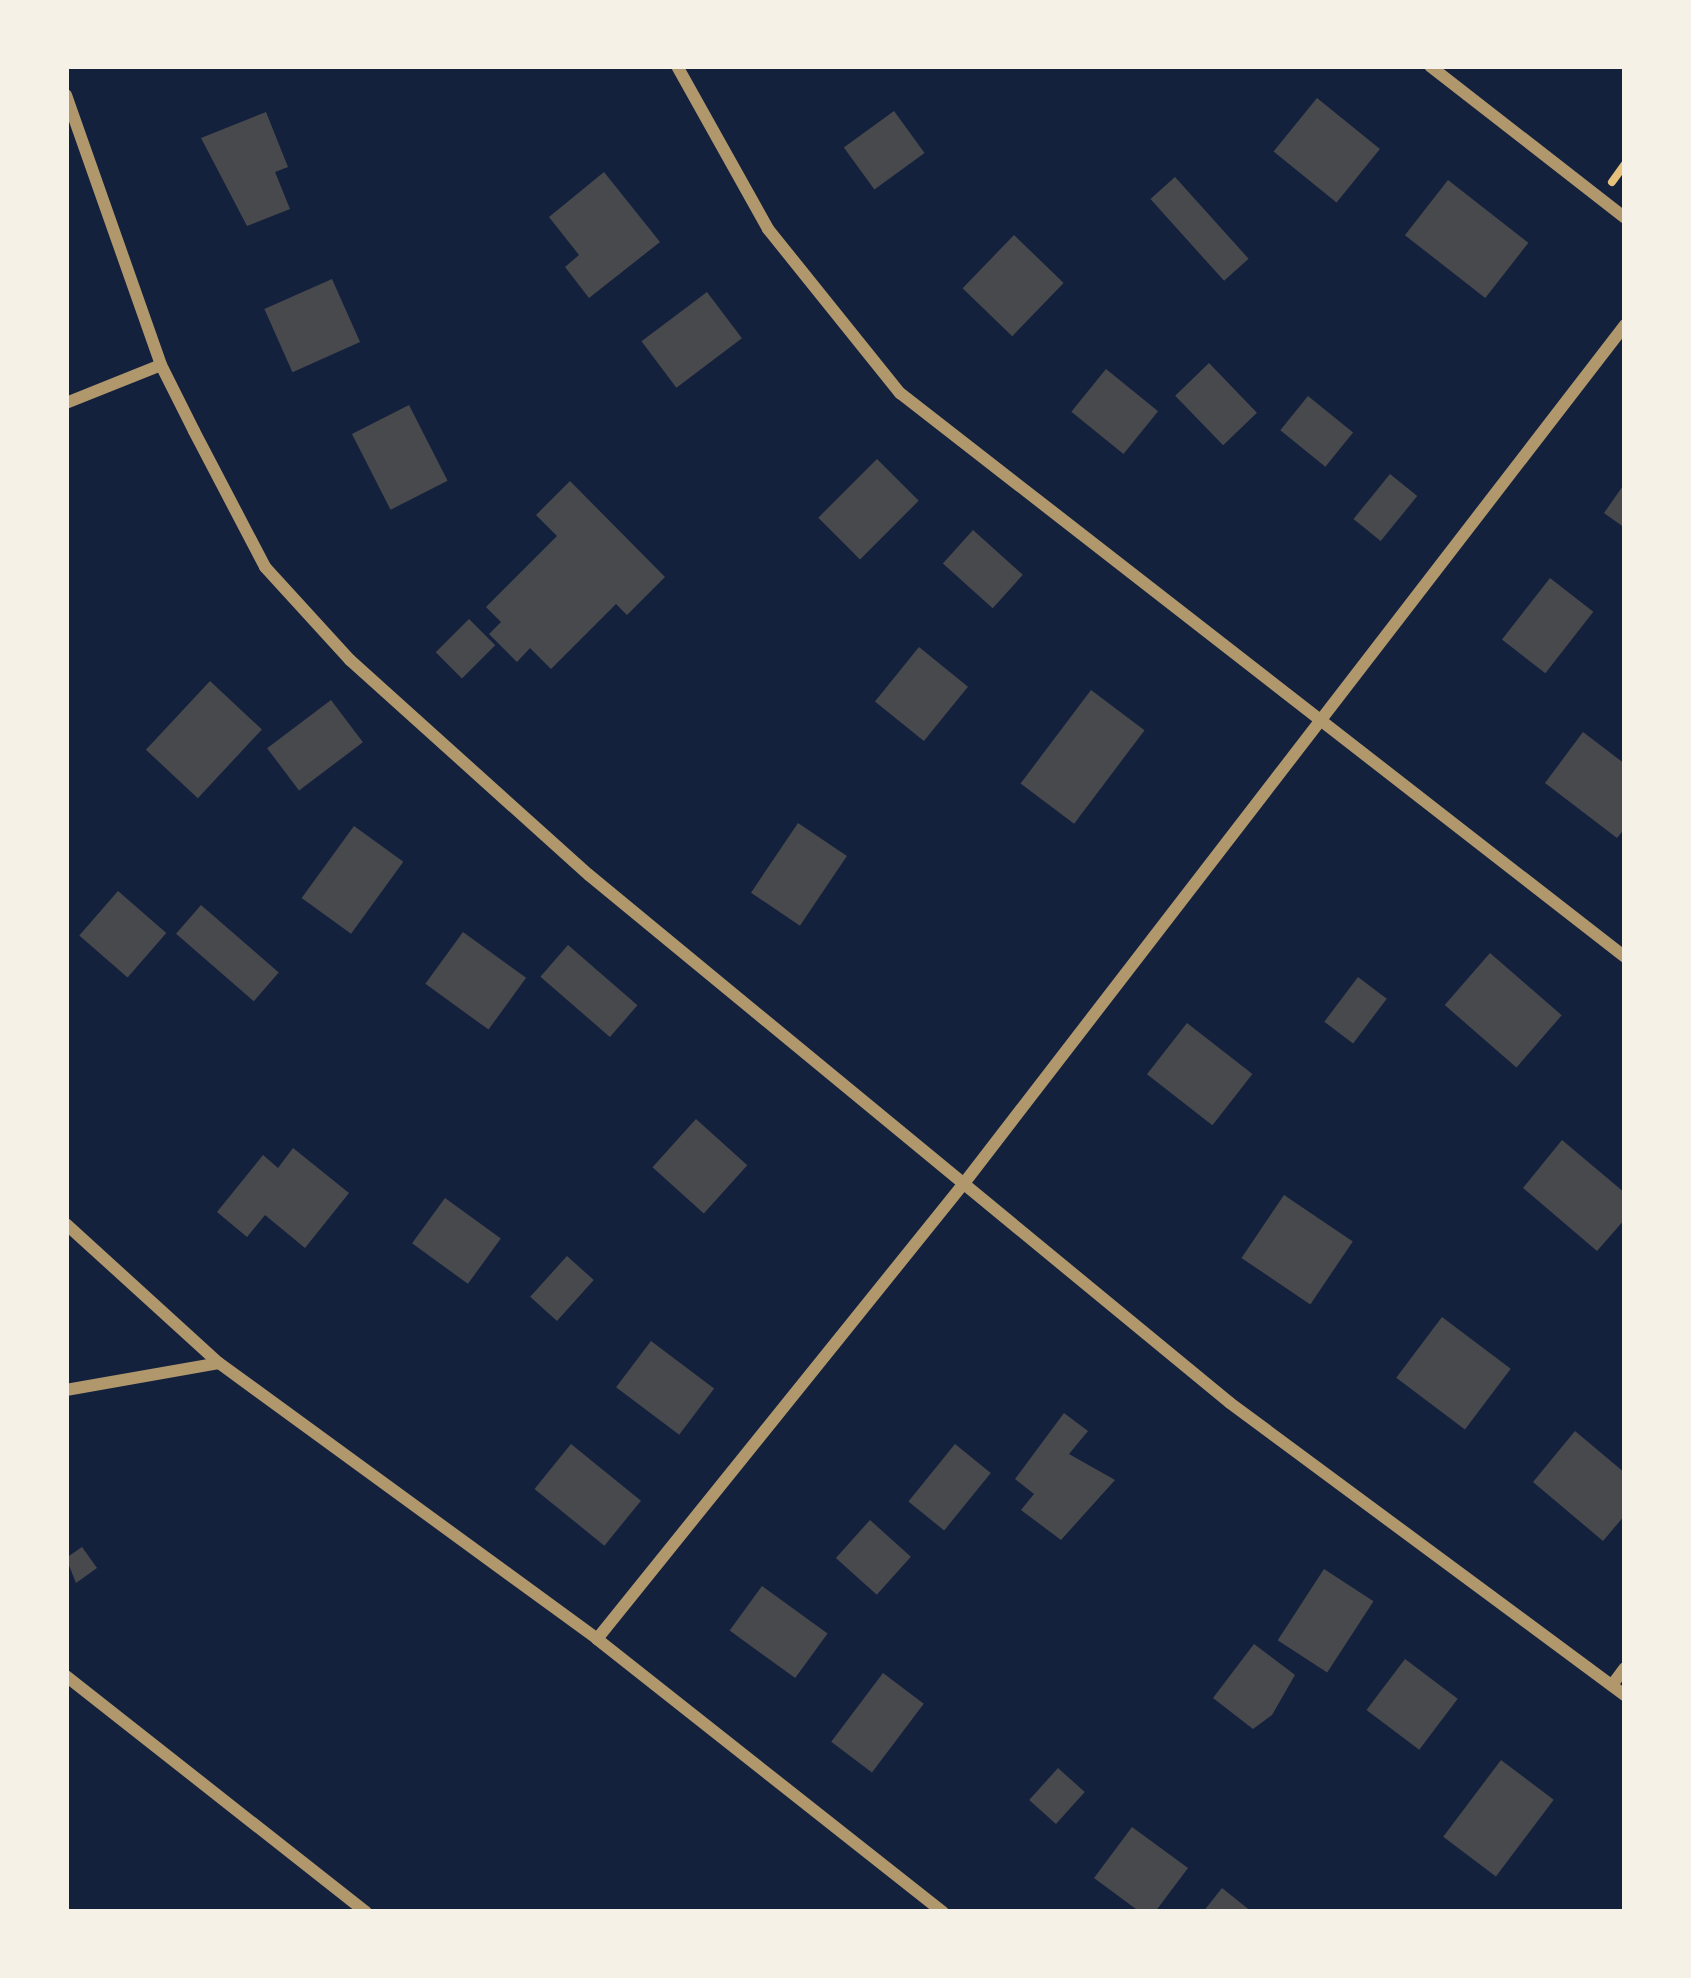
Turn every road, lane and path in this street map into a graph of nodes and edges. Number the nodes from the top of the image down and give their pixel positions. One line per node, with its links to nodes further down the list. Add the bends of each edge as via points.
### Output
1 (677, 66): 8 (street, via 768,229 900,394)
2 (1430, 66): 4 (street)
3 (66, 95): 6 (street)
4 (1625, 218)
5 (1625, 325): 8 (street)
6 (161, 365): 7 (street); 10 (street, via 265,567 350,660 589,875)
7 (66, 403)
8 (1316, 722): 9 (street); 10 (street)
9 (1625, 957)
10 (965, 1183): 14 (street); 17 (street, via 1230,1403)
11 (66, 1224): 12 (street)
12 (219, 1363): 13 (street); 14 (street)
13 (66, 1390)
14 (597, 1640): 20 (street)
15 (1625, 1667): 17 (street)
16 (66, 1676): 19 (street)
17 (1612, 1685): 18 (street)
18 (1625, 1695)
19 (366, 1912)
20 (943, 1912)

